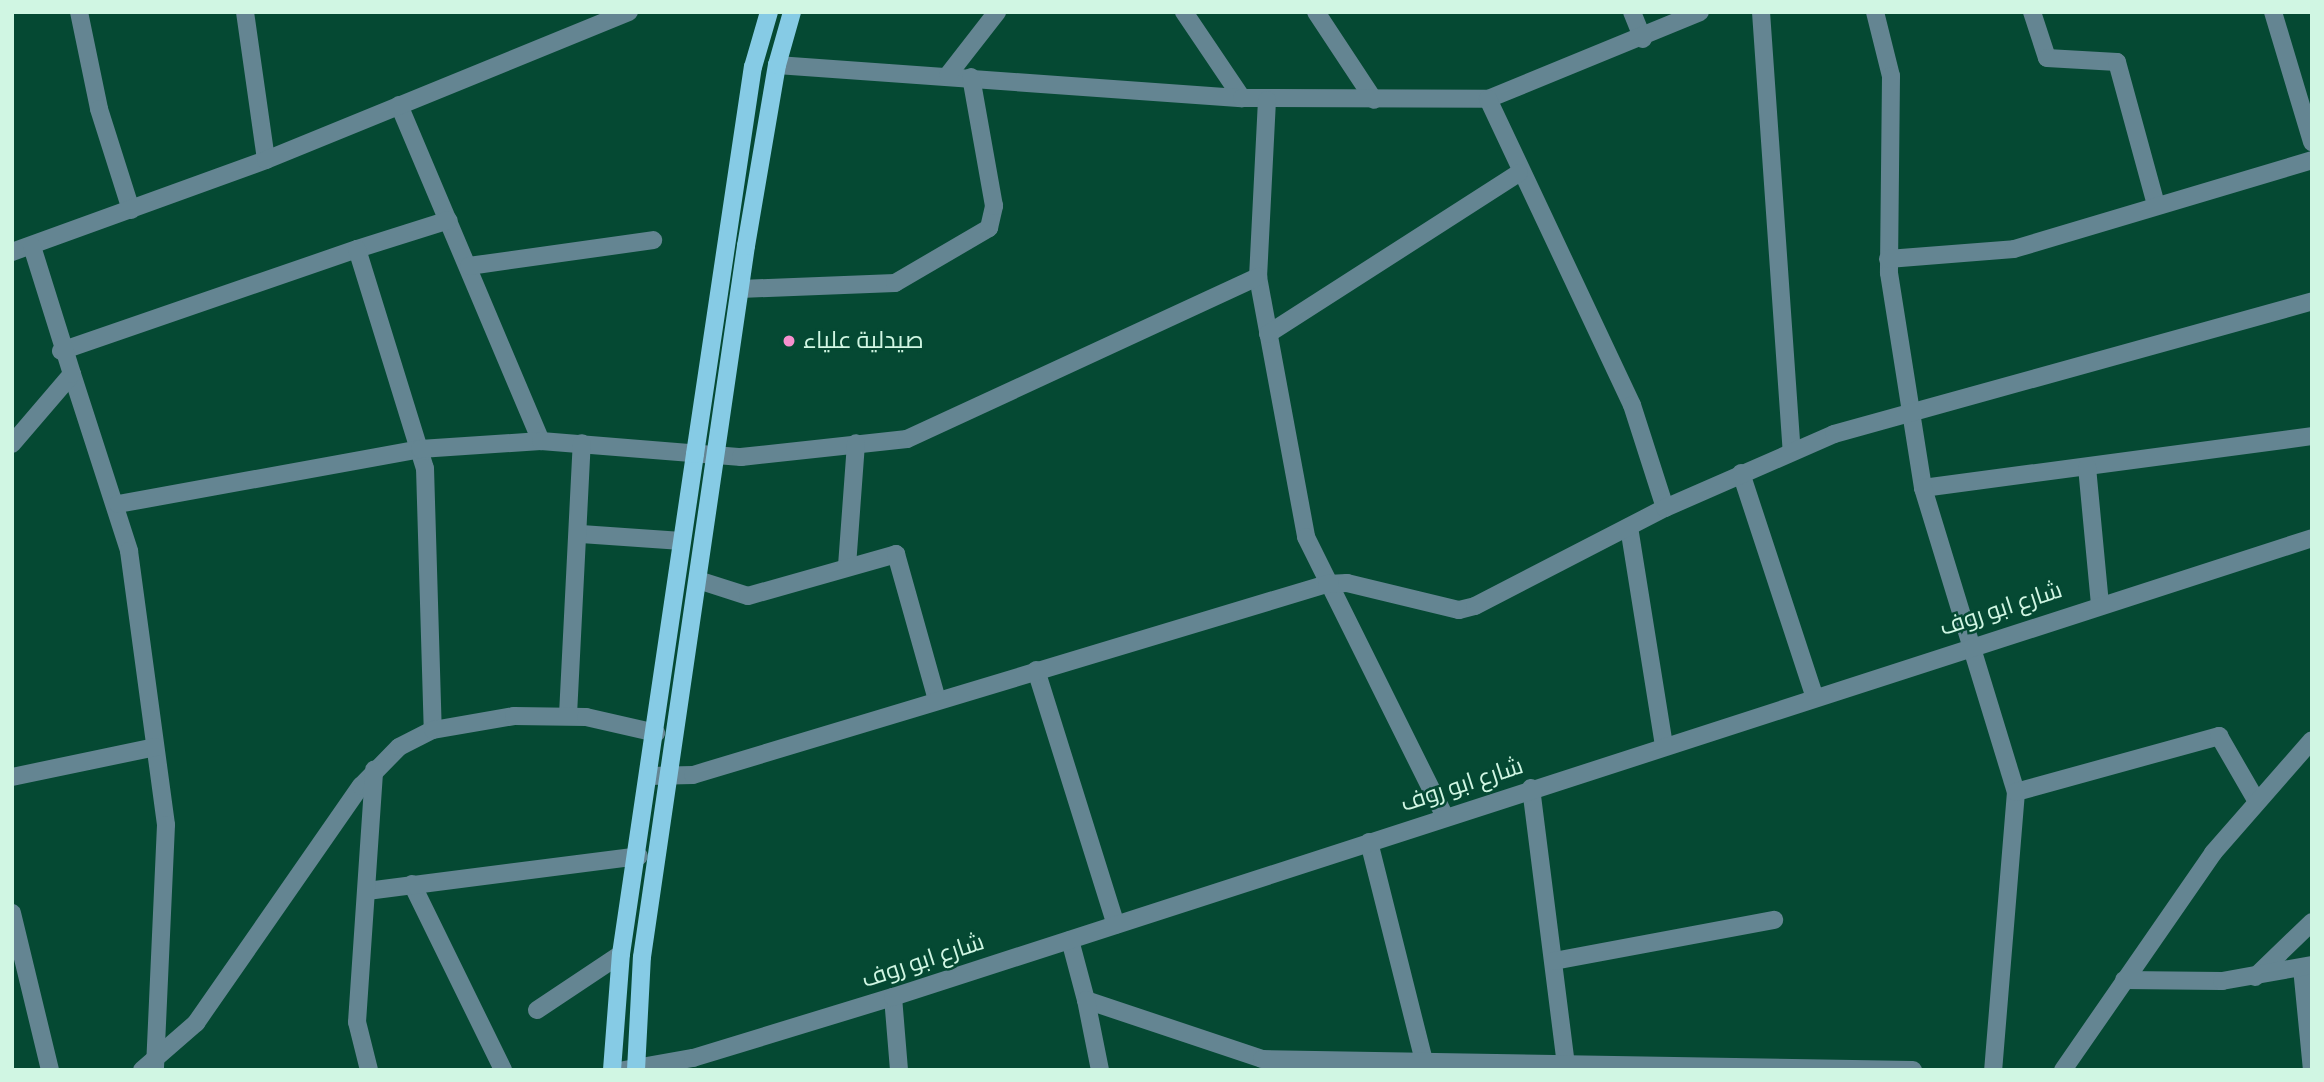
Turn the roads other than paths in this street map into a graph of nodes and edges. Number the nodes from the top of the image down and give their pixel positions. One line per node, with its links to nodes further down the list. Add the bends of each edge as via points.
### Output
1 (79, 12): 29 (street)
2 (245, 12): 25 (street)
3 (629, 12): 23 (street)
4 (769, 12): 51 (main road, via 754,67)
5 (792, 12): 16 (main road)
6 (997, 12): 17 (street)
7 (1184, 12): 19 (street)
8 (1316, 12): 22 (street)
9 (1632, 12): 15 (street)
10 (1700, 12): 15 (street)
11 (1761, 12): 50 (street)
12 (1875, 12): 35 (street, via 1891,76)
13 (2032, 12): 28 (street, via 2047,58 2117,62)
14 (2276, 13): 24 (street)
15 (1643, 39): 20 (street)
16 (777, 65): 17 (street); 38 (main road)
17 (948, 75): 18 (street)
18 (971, 77): 19 (street); 38 (street, via 994,206 989,228 895,283)
19 (1242, 99): 21 (street)
20 (1488, 99): 22 (street); 27 (street)
21 (1267, 100): 22 (street); 37 (street)
22 (1374, 100)
23 (399, 105): 25 (street); 30 (street)
24 (2312, 142)
25 (266, 160): 29 (street)
26 (2312, 160): 28 (street)
27 (1519, 173): 40 (street); 57 (street, via 1632,405)
28 (2156, 205): 35 (street, via 2014,249)
29 (131, 210): 32 (street)
30 (449, 220): 33 (street); 36 (street)
31 (653, 240): 36 (street)
32 (32, 246): 34 (street); 41 (street)
33 (357, 249): 41 (street); 49 (street)
34 (12, 252)
35 (1888, 259): 43 (street)
36 (469, 266): 45 (street)
37 (1258, 277): 40 (street); 48 (street, via 920,436)
38 (740, 289): 52 (main road)
39 (2308, 306): 43 (street)
40 (1268, 334): 64 (street, via 1306,537)
41 (61, 351): 42 (street)
42 (72, 374): 46 (street); 56 (street)
43 (1915, 412): 50 (street); 55 (street)
44 (2312, 436): 53 (street)
45 (541, 442): 47 (street); 49 (street)
46 (12, 443)
47 (582, 443): 51 (street); 59 (street)
48 (856, 443): 52 (street); 62 (street)
49 (420, 449): 56 (street); 71 (street, via 426,483)
50 (1792, 450): 54 (street)
51 (695, 454): 52 (street); 61 (main road)
52 (716, 456): 63 (main road)
53 (2087, 467): 55 (street); 65 (street)
54 (1741, 473): 57 (street); 68 (street)
55 (1923, 488): 66 (street)
56 (118, 504): 75 (street)
57 (1665, 508): 58 (street)
58 (1629, 527): 64 (street, via 1459,610 1348,583); 74 (street)
59 (581, 534): 61 (street); 70 (street)
60 (2312, 538): 65 (street, شارع ابو روف)
61 (682, 541): 72 (main road)
62 (848, 566): 63 (street, via 748,596); 69 (street, via 898,557)
63 (698, 580): 79 (main road)
64 (1327, 584): 67 (street); 83 (street)
65 (2100, 604): 66 (street, شارع ابو روف)
66 (1974, 643): 68 (street, شارع ابو روف); 81 (street)
67 (1036, 670): 69 (street); 91 (street)
68 (1814, 695): 74 (street, شارع ابو روف)
69 (937, 700): 79 (street)
70 (568, 715): 71 (street, via 514,716); 72 (street)
71 (433, 730): 76 (street, via 399,747)
72 (656, 733): 77 (main road)
73 (2312, 740): 82 (street)
74 (1664, 746): 80 (street, شارع ابو روف)
75 (155, 747): 78 (street); 104 (street, via 166,839)
76 (374, 770): 87 (street); 104 (street, via 196,1023)
77 (649, 776): 79 (street); 85 (main road)
78 (12, 777)
79 (670, 777): 105 (main road, via 642,957)
80 (1531, 788): 83 (street, شارع ابو روف); 94 (street)
81 (2016, 792): 82 (street, via 2219,736); 113 (street)
82 (2256, 800): 97 (street)
83 (1445, 817): 84 (street, شارع ابو روف)
84 (1369, 842): 91 (street, شارع ابو روف); 102 (street)
85 (639, 856): 86 (street); 93 (main road)
86 (412, 884): 87 (street); 108 (street)
87 (367, 891): 107 (street, via 357,1022)
88 (12, 913): 106 (street)
89 (1774, 920): 94 (street)
90 (2312, 922): 96 (street)
91 (1116, 925): 92 (street, شارع ابو روف)
92 (1070, 940): 98 (street, شارع ابو روف); 99 (street)
93 (621, 954): 100 (street); 109 (main road)
94 (1554, 961): 101 (street)
95 (2307, 966): 96 (street); 115 (street)
96 (2255, 977): 97 (street)
97 (2124, 980): 114 (street)
98 (893, 997): 105 (street, شارع ابو روف); 110 (street)
99 (1086, 1000): 102 (street, via 1236,1055); 111 (street)
100 (537, 1010)
101 (1566, 1064): 102 (street); 103 (street)
102 (1425, 1065)
103 (1771, 1066): 112 (street)
104 (150, 1068)
105 (632, 1069)
106 (50, 1070)
107 (369, 1070)
108 (503, 1070)
109 (612, 1070)
110 (899, 1070)
111 (1100, 1070)
112 (1913, 1070)
113 (1993, 1070)
114 (2063, 1070)
115 (2312, 1070)

